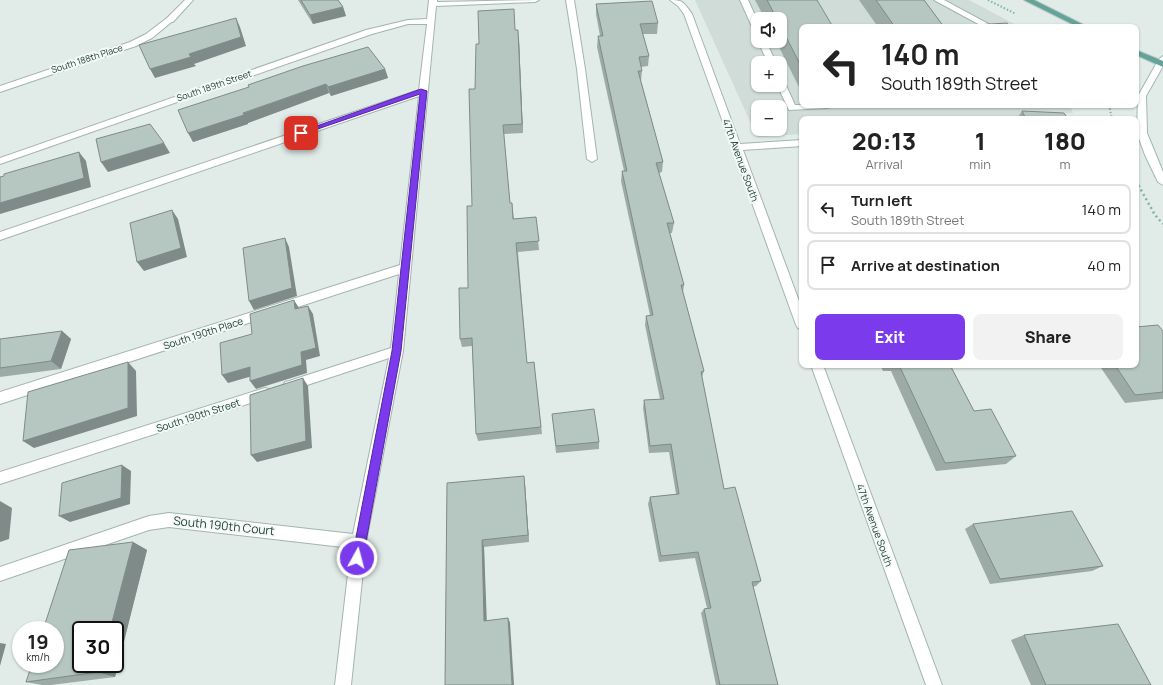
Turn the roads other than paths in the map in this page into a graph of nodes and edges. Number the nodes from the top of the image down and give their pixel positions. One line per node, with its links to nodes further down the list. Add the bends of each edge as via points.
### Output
1 (189, 0): 15 (street, South 188th Place, via 150,36)
2 (534, 0): 8 (street)
3 (570, 0): 21 (street)
4 (674, 0): 20 (street, 47th Avenue South, via 681,4 688,14)
5 (744, 0): 9 (street)
6 (938, 0): 11 (street)
7 (1028, 0): 12 (main road)
8 (433, 2): 10 (street)
9 (751, 16)
10 (431, 21): 16 (street); 22 (street, South 189th Street, via 408,22 369,32)
11 (984, 24)
12 (1078, 24)
13 (1139, 53): 14 (main road)
14 (1162, 62): 23 (street, via 1142,96 1142,133)
15 (0, 89)
16 (424, 91): 24 (street); 25 (street)
17 (785, 92): 18 (street, via 792,108)
18 (799, 107)
19 (799, 143): 20 (street)
20 (737, 147): 26 (street, 47th Avenue South)
21 (592, 159)
22 (0, 161)
23 (1163, 182)
24 (0, 236)
25 (405, 268): 27 (street); 29 (street, South 190th Place)
26 (799, 317)
27 (397, 351): 30 (street, South 190th Street); 31 (street)
28 (818, 368): 34 (street, 47th Avenue South)
29 (0, 398)
30 (0, 478)
31 (359, 542): 32 (street, South 190th Court, via 169,520 149,524); 33 (street)
32 (0, 574)
33 (343, 685)
34 (934, 685)

